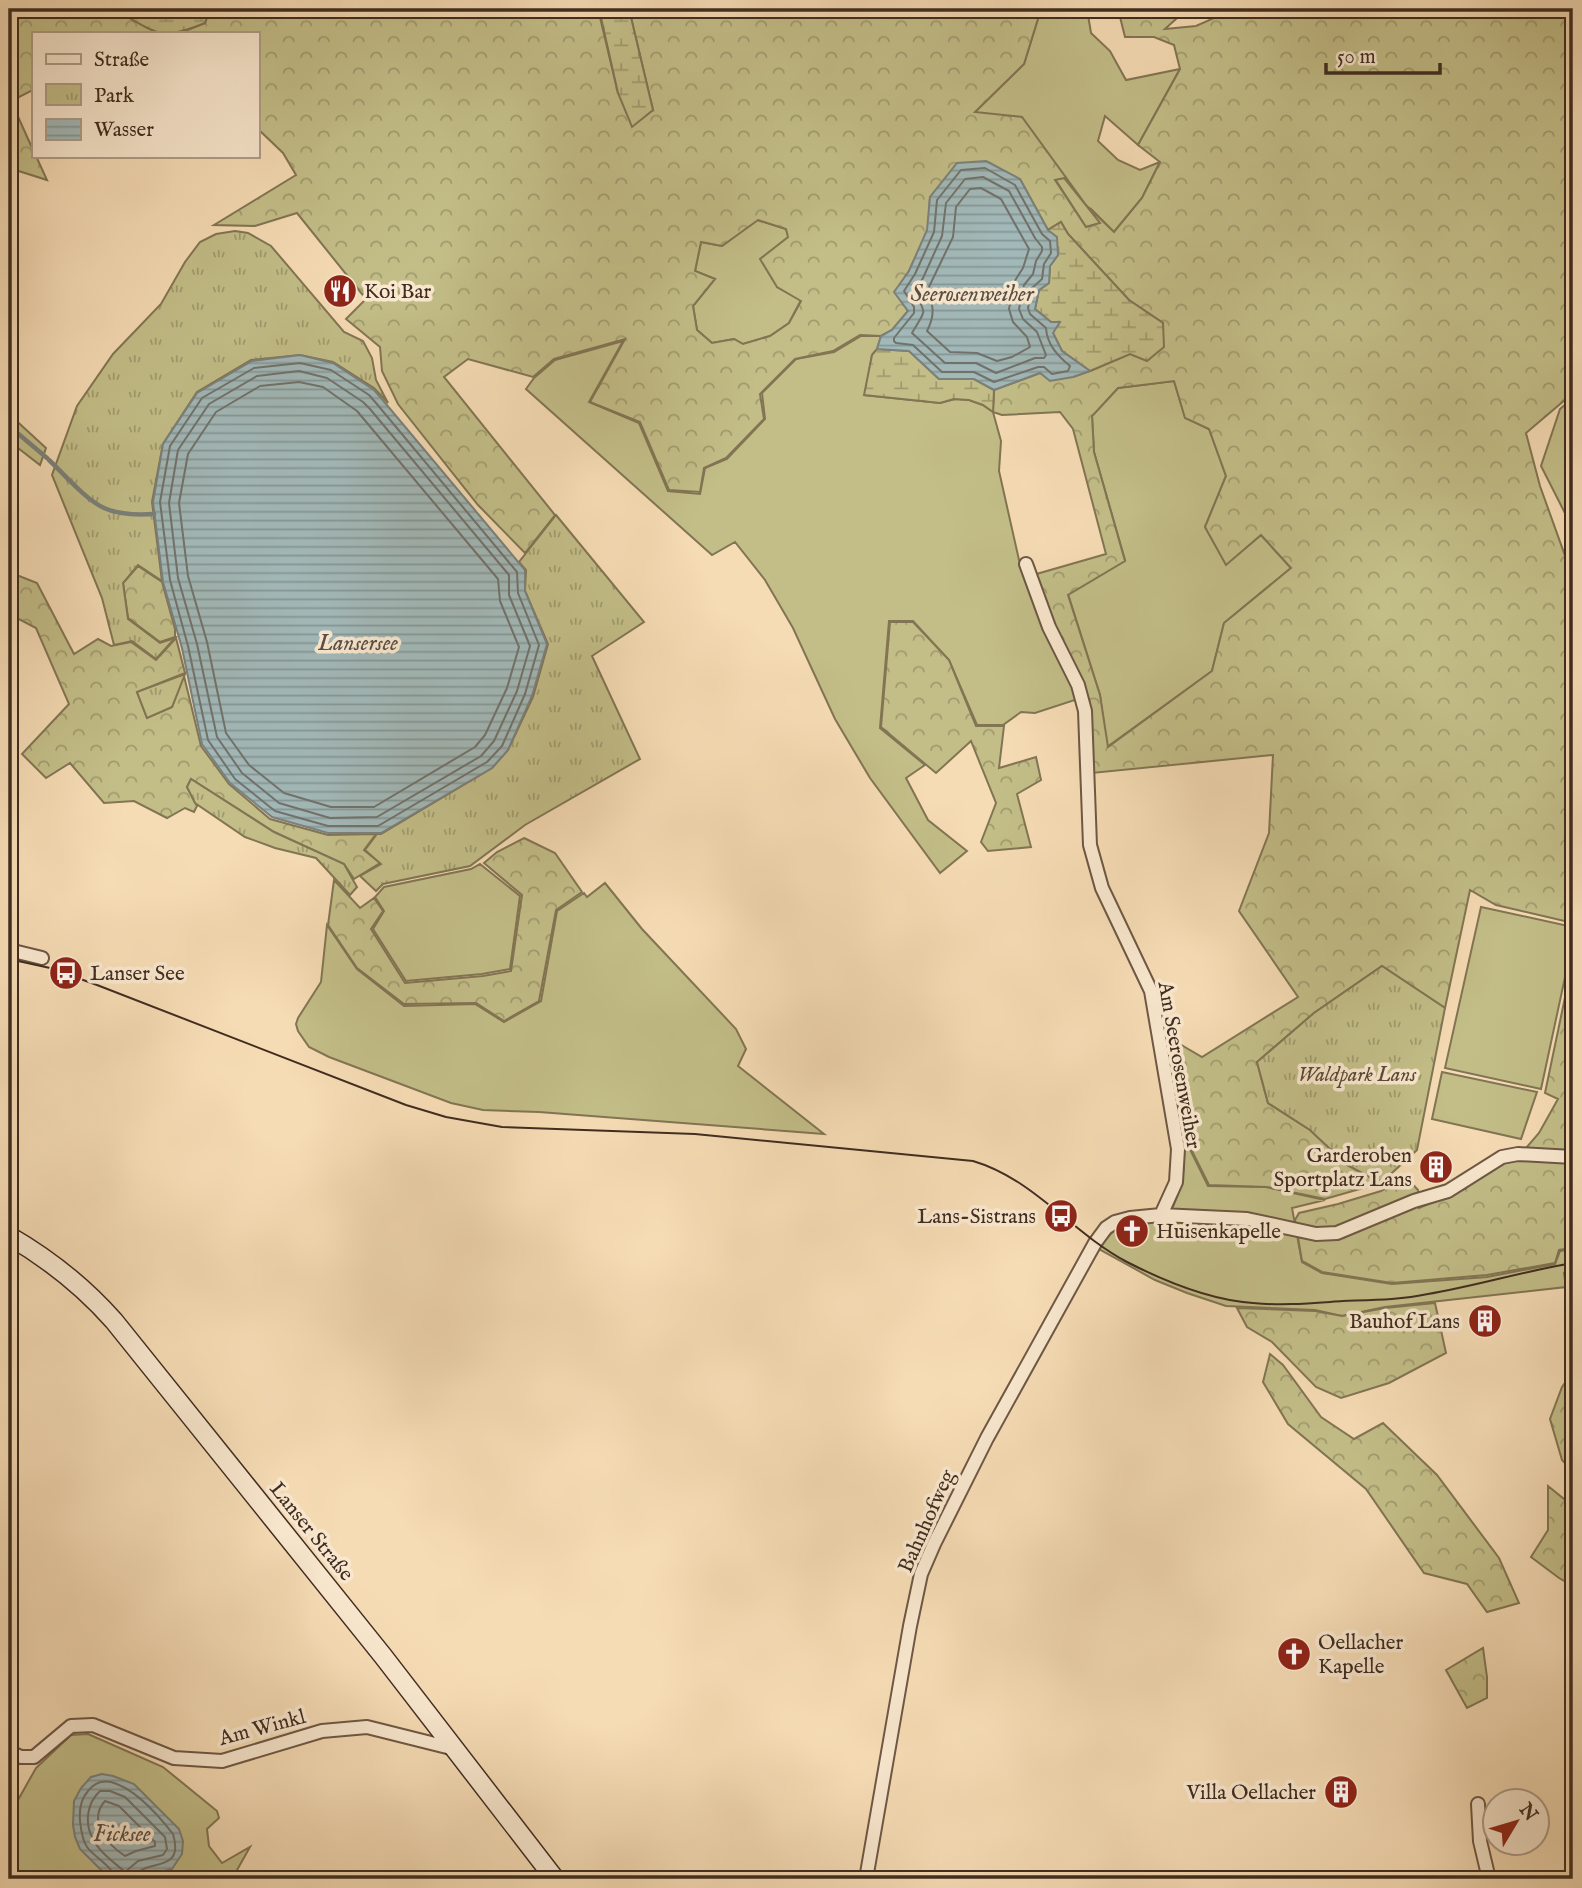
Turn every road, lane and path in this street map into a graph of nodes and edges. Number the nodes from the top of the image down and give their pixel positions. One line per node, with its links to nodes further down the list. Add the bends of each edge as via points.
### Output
1 (1026, 564): 5 (street, Am Seerosenweiher, via 1049,627 1079,685 1085,711 1090,845 1102,888 1151,991 1178,1149 1176,1182)
2 (9, 950): 3 (street)
3 (42, 958)
4 (1573, 1157): 5 (street, via 1506,1155 1452,1189 1331,1234 1247,1219)
5 (1161, 1215): 11 (street, Bahnhofweg, via 1121,1219 1095,1243 987,1438 926,1560)
6 (9, 1236): 7 (main road, Lanser Straße, via 57,1267 114,1321)
7 (457, 1750): 8 (street, Am Winkl, via 367,1727 322,1731 222,1761 173,1758 93,1725 71,1726 34,1757); 10 (main road, Lanser Straße)
8 (9, 1752)
9 (1478, 1804): 12 (street, via 1480,1842)
10 (555, 1879)
11 (866, 1879)
12 (1489, 1879)

